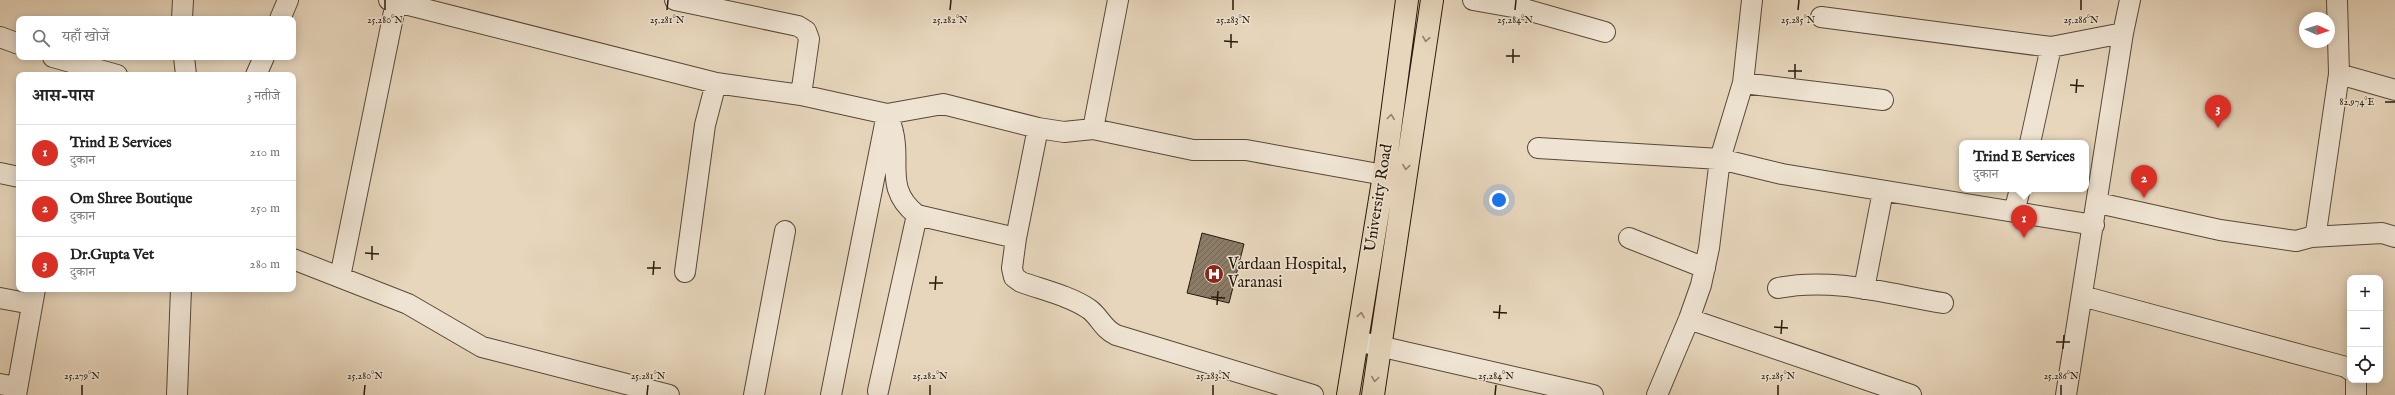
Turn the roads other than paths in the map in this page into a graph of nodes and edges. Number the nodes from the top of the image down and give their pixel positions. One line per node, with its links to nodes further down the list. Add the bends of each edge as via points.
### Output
1 (183, 0): 12 (street)
2 (288, 0): 13 (street)
3 (674, 0): 30 (street, via 798,26 806,31 809,39)
4 (1118, 0): 34 (street)
5 (1407, 0): 39 (main road, University Road, one-way to 5)
6 (1432, 0): 65 (main road, one-way to 65)
7 (1473, 0): 15 (street, via 1524,9)
8 (1752, 0): 28 (street)
9 (2130, 0): 16 (street)
10 (2337, 0): 26 (street)
11 (393, 1): 27 (street); 55 (street)
12 (182, 16)
13 (281, 16)
14 (1822, 17): 19 (street)
15 (1605, 32)
16 (2123, 33): 19 (street); 43 (street)
17 (0, 37): 18 (street)
18 (16, 43)
19 (2051, 47): 35 (street)
20 (64, 60): 23 (street)
21 (184, 60): 24 (street)
22 (263, 60): 25 (street)
23 (106, 72)
24 (186, 72)
25 (257, 72)
26 (2339, 74): 29 (street); 48 (street, via 2316,232)
27 (716, 83): 30 (street); 54 (street, via 705,125)
28 (1743, 83): 31 (street); 37 (street)
29 (2395, 90)
30 (801, 95): 32 (street)
31 (1883, 100)
32 (888, 114): 33 (street, via 943,104); 45 (street, via 894,133 894,178 910,210); 73 (street)
33 (1038, 128): 34 (street, via 1064,132); 50 (street)
34 (1093, 129): 39 (street, via 1193,150 1246,150)
35 (2031, 140)
36 (1538, 148): 37 (street)
37 (1720, 160): 41 (street, via 1782,174); 53 (street)
38 (0, 173): 40 (street)
39 (1384, 175): 64 (main road, University Road, one-way to 39)
40 (16, 176)
41 (1883, 191): 44 (street); 57 (street)
42 (2019, 192): 44 (street)
43 (2098, 203): 46 (street); 48 (street, via 2220,230 2296,241)
44 (2014, 212): 46 (street)
45 (917, 215): 50 (street); 69 (street)
46 (2094, 225): 60 (street)
47 (785, 230): 72 (street)
48 (2311, 237): 49 (street, via 2382,234)
49 (2395, 237)
50 (1016, 238): 74 (street, via 1012,268 1014,277 1080,304 1090,310 1107,331)
51 (1629, 238): 53 (street)
52 (296, 260): 55 (street)
53 (1705, 268): 63 (street)
54 (685, 272)
55 (340, 277): 71 (street, via 408,304 482,347)
56 (1778, 288): 57 (street, via 1800,284)
57 (1864, 289): 62 (street)
58 (181, 292): 70 (street)
59 (34, 296): 61 (street); 68 (street)
60 (2082, 296): 66 (street); 80 (street)
61 (0, 298)
62 (1943, 303)
63 (1689, 319): 78 (street); 79 (street)
64 (1357, 341): 65 (street); 75 (main road, University Road)
65 (1380, 348): 76 (main road, one-way to 76); 77 (street)
66 (2347, 368)
67 (2356, 383): 81 (street)
68 (11, 389)
69 (878, 391)
70 (177, 395)
71 (669, 395)
72 (754, 395)
73 (831, 395)
74 (1313, 395)
75 (1348, 395)
76 (1373, 395)
77 (1593, 395)
78 (1657, 395)
79 (1911, 395)
80 (2066, 395)
81 (2356, 395)

